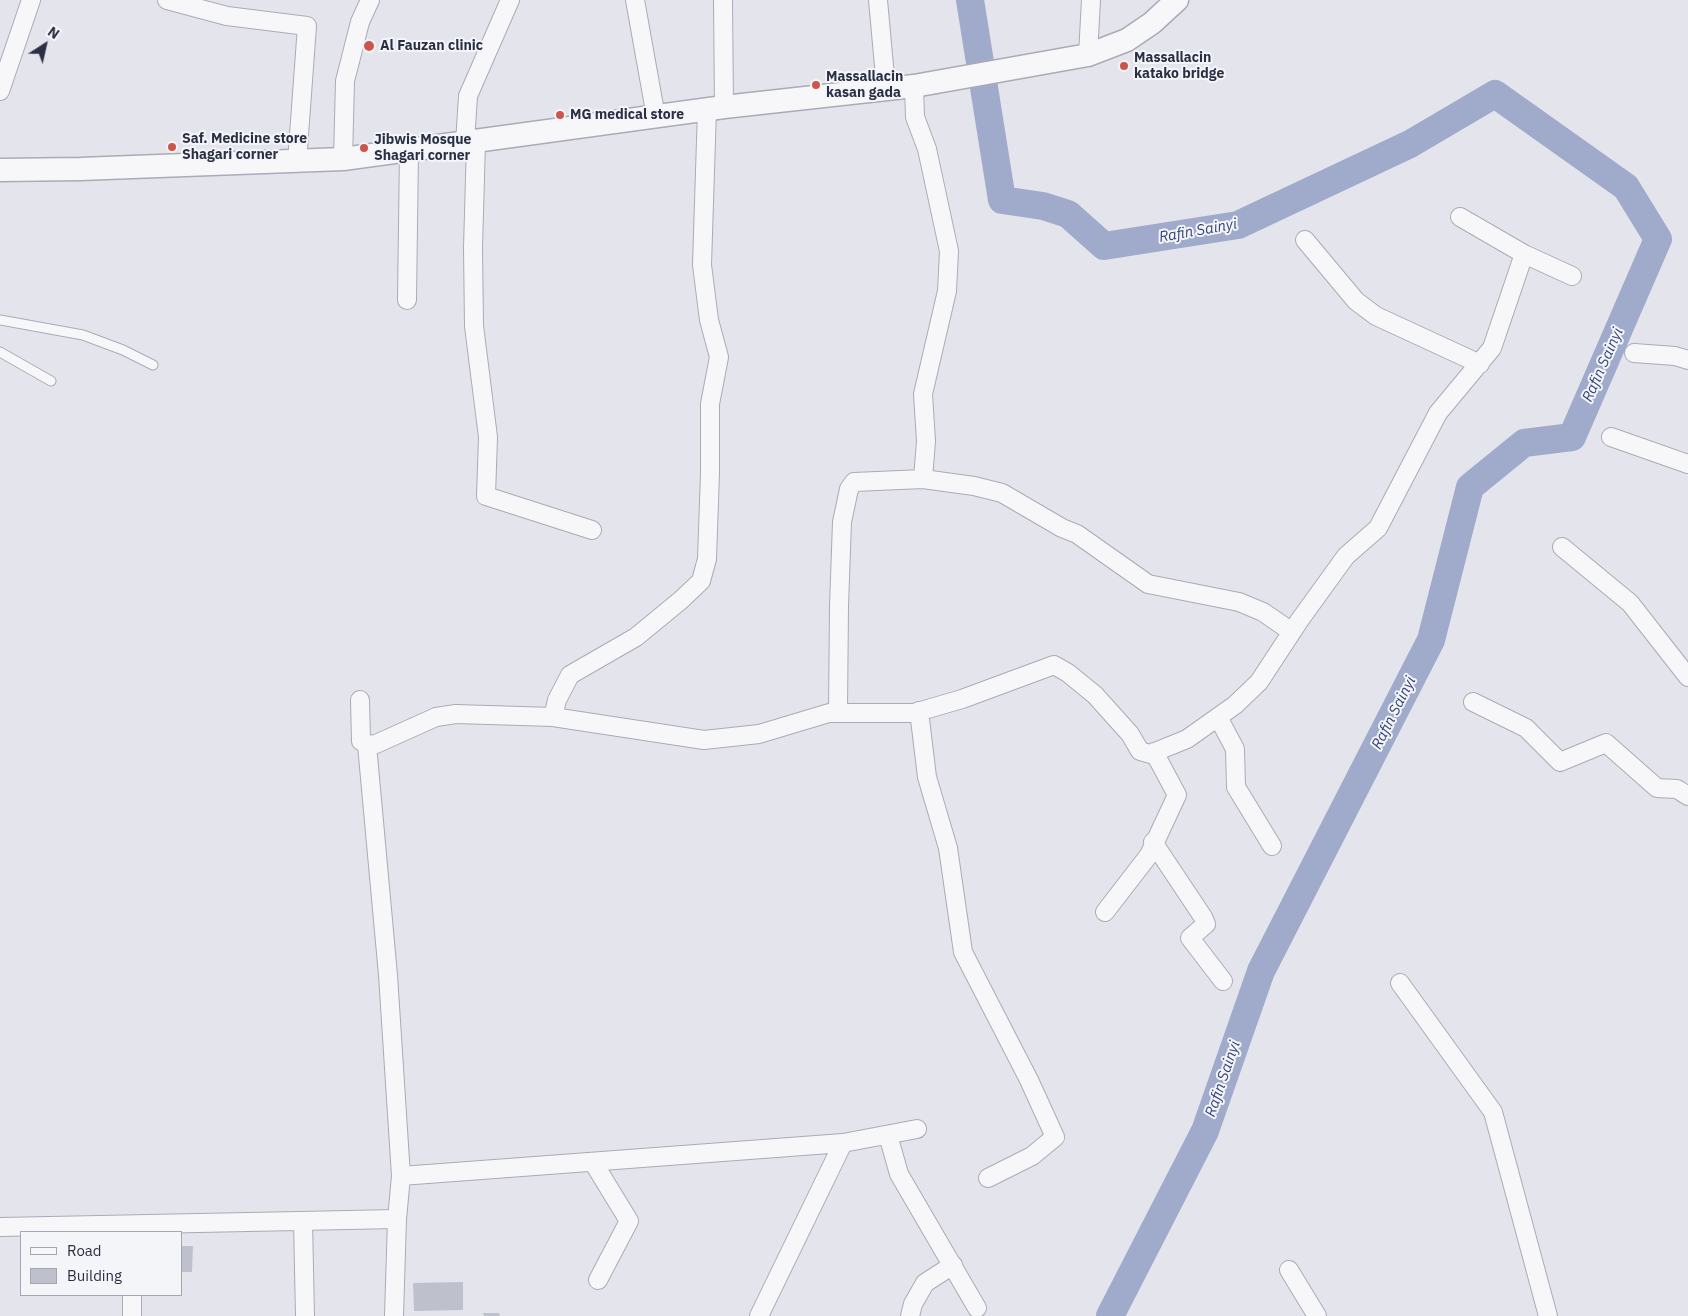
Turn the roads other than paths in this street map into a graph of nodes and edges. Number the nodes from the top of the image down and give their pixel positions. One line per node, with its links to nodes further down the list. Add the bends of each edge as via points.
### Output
1 (31, 0): 13 (street)
2 (167, 0): 19 (street, via 227,16 307,26)
3 (370, 0): 18 (street, via 360,22 344,81)
4 (510, 0): 16 (street, via 468,96)
5 (635, 0): 15 (street)
6 (723, 0): 14 (street)
7 (878, 0): 12 (street)
8 (1091, 0): 10 (street)
9 (1177, 0): 10 (street, via 1127,40)
10 (1088, 55): 11 (street)
11 (914, 86): 12 (street); 35 (street, via 915,117 927,148 949,251 947,291 923,394 926,442)
12 (886, 88): 14 (street)
13 (0, 91)
14 (716, 108): 15 (street); 44 (street, via 702,265 709,320 719,357 710,404 707,559 701,581 681,600 636,637 570,675 557,700)
15 (656, 116): 16 (street)
16 (470, 142): 17 (street); 36 (street, via 474,326 488,437 486,496)
17 (409, 151): 18 (street); 25 (street)
18 (343, 159): 19 (street)
19 (297, 162): 20 (street)
20 (0, 170)
21 (1460, 217): 23 (street)
22 (1306, 240): 30 (street, via 1356,301 1376,316)
23 (1524, 254): 24 (street); 30 (street, via 1495,339)
24 (1572, 276)
25 (407, 300)
26 (0, 320): 31 (lane, via 82,336)
27 (0, 352): 32 (lane)
28 (1634, 353): 29 (street)
29 (1688, 360)
30 (1480, 364): 38 (street, via 1438,413 1378,528 1346,556)
31 (152, 365)
32 (52, 381)
33 (1611, 436): 34 (street)
34 (1688, 464)
35 (923, 479): 38 (street, via 1002,493 1077,534 1148,584 1239,602 1263,612); 43 (street, via 854,482 849,490 842,522)
36 (592, 530)
37 (1562, 547): 39 (street, via 1630,603)
38 (1292, 632): 45 (street, via 1259,682 1235,706)
39 (1688, 677)
40 (360, 700): 46 (street, via 361,740)
41 (1473, 702): 48 (street, via 1526,728 1560,762 1606,743 1657,788 1677,789)
42 (919, 711): 43 (street); 47 (street, via 962,699 1054,665 1095,695 1130,734 1140,751); 59 (street, via 927,777 948,848 963,952 1056,1137 1032,1156)
43 (838, 712): 44 (street, via 759,734 704,740)
44 (553, 717): 46 (street, via 456,714 436,717)
45 (1218, 717): 47 (street, via 1187,739); 50 (street, via 1235,749 1236,787)
46 (368, 745): 58 (street)
47 (1154, 752): 49 (street, via 1178,795)
48 (1688, 796)
49 (1153, 842): 51 (street, via 1149,855); 52 (street, via 1203,916 1206,924 1190,938)
50 (1272, 846)
51 (1105, 912)
52 (1223, 980)
53 (1400, 983): 75 (street, via 1493,1112)
54 (917, 1129): 55 (street)
55 (888, 1135): 56 (street); 64 (street, via 899,1174)
56 (843, 1143): 57 (street); 72 (street)
57 (593, 1162): 58 (street); 66 (street, via 629,1221)
58 (401, 1176): 60 (street)
59 (988, 1178)
60 (397, 1219): 61 (street); 71 (street)
61 (304, 1221): 63 (street); 70 (street)
62 (0, 1226): 63 (street)
63 (131, 1228)
64 (953, 1265): 68 (street); 73 (street, via 925,1283)
65 (1289, 1270): 74 (street)
66 (598, 1280)
67 (132, 1296): 69 (street)
68 (977, 1308)
69 (132, 1316)
70 (304, 1316)
71 (394, 1316)
72 (759, 1316)
73 (910, 1316)
74 (1317, 1316)
75 (1548, 1316)

